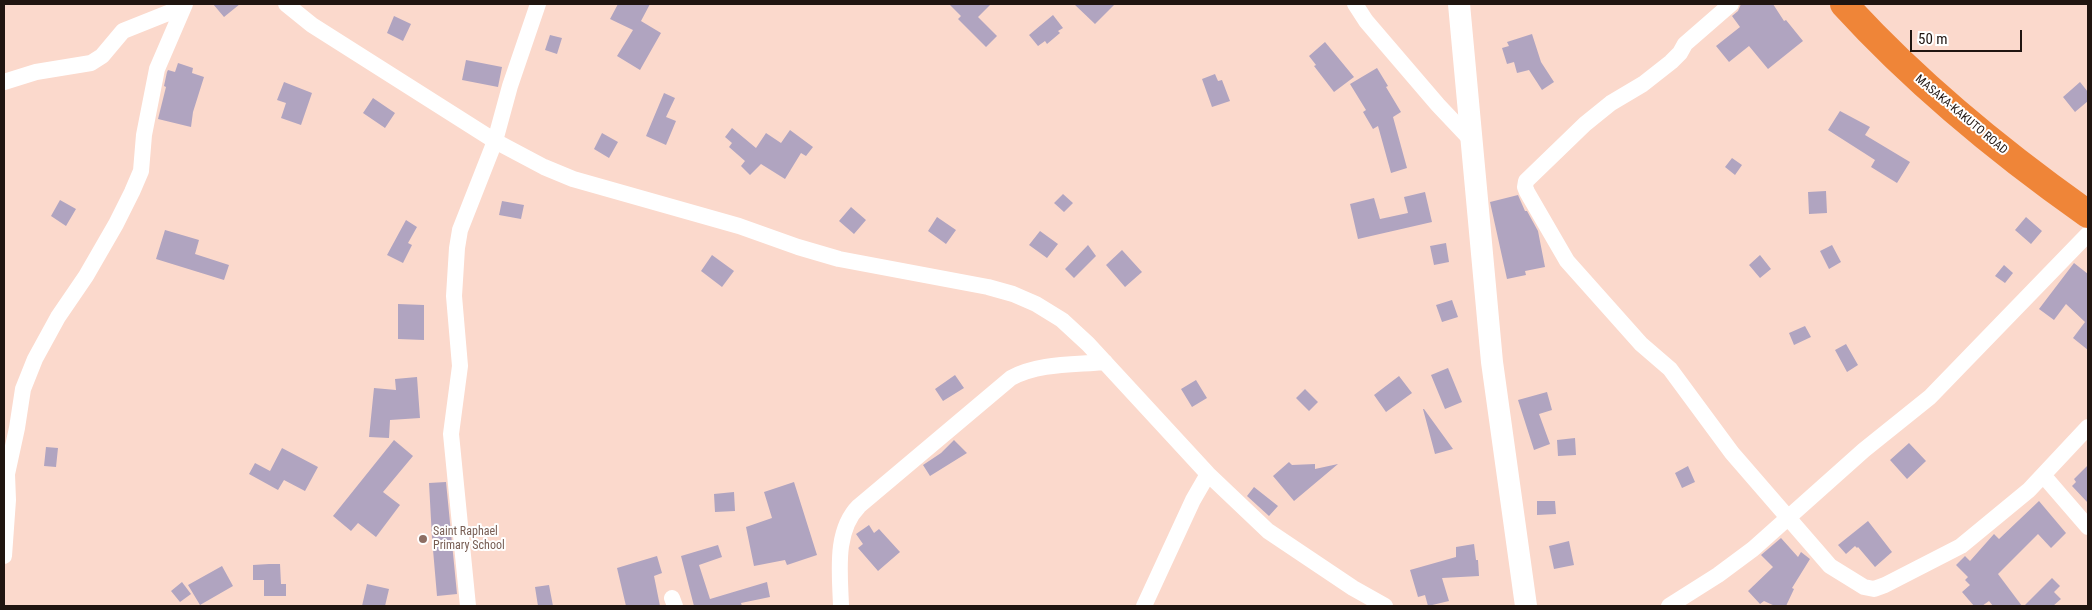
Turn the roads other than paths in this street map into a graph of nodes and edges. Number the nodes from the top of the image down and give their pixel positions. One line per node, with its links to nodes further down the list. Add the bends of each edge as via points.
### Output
1 (286, 4): 9 (street, via 312,25)
2 (538, 4): 9 (street)
3 (1355, 4): 10 (street, via 1366,21)
4 (1459, 4): 10 (street)
5 (1731, 4): 17 (street, via 1685,44 1671,62 1585,124 1530,175 1525,187 1567,261 1641,344 1670,369 1732,453)
6 (1844, 4): 11 (highway, MASAKA-KAKUTO ROAD, via 1908,70 1966,123)
7 (184, 6): 8 (street, via 123,31 91,64 36,72); 19 (street, via 157,69 144,135 141,171 116,224 35,359 23,389 7,474)
8 (4, 82)
9 (495, 141): 13 (street, via 574,179 739,226 839,260 1013,294 1062,320); 20 (street, via 460,230 455,276 460,366 451,434)
10 (1472, 142): 24 (street, via 1492,362)
11 (2088, 214)
12 (2088, 234): 17 (street, via 1930,397 1864,450)
13 (1105, 362): 15 (street); 21 (street, via 1037,367 1011,378 859,506 850,515 841,541)
14 (2088, 427): 16 (street)
15 (1208, 474): 22 (street); 23 (street, via 1268,531)
16 (2043, 475): 17 (street, via 1961,546 1874,589 1864,587 1830,566); 18 (street)
17 (1788, 519): 25 (street, via 1718,575)
18 (2088, 527)
19 (4, 556)
20 (468, 606)
21 (841, 606)
22 (1144, 606)
23 (1385, 606)
24 (1526, 606)
25 (1669, 606)

